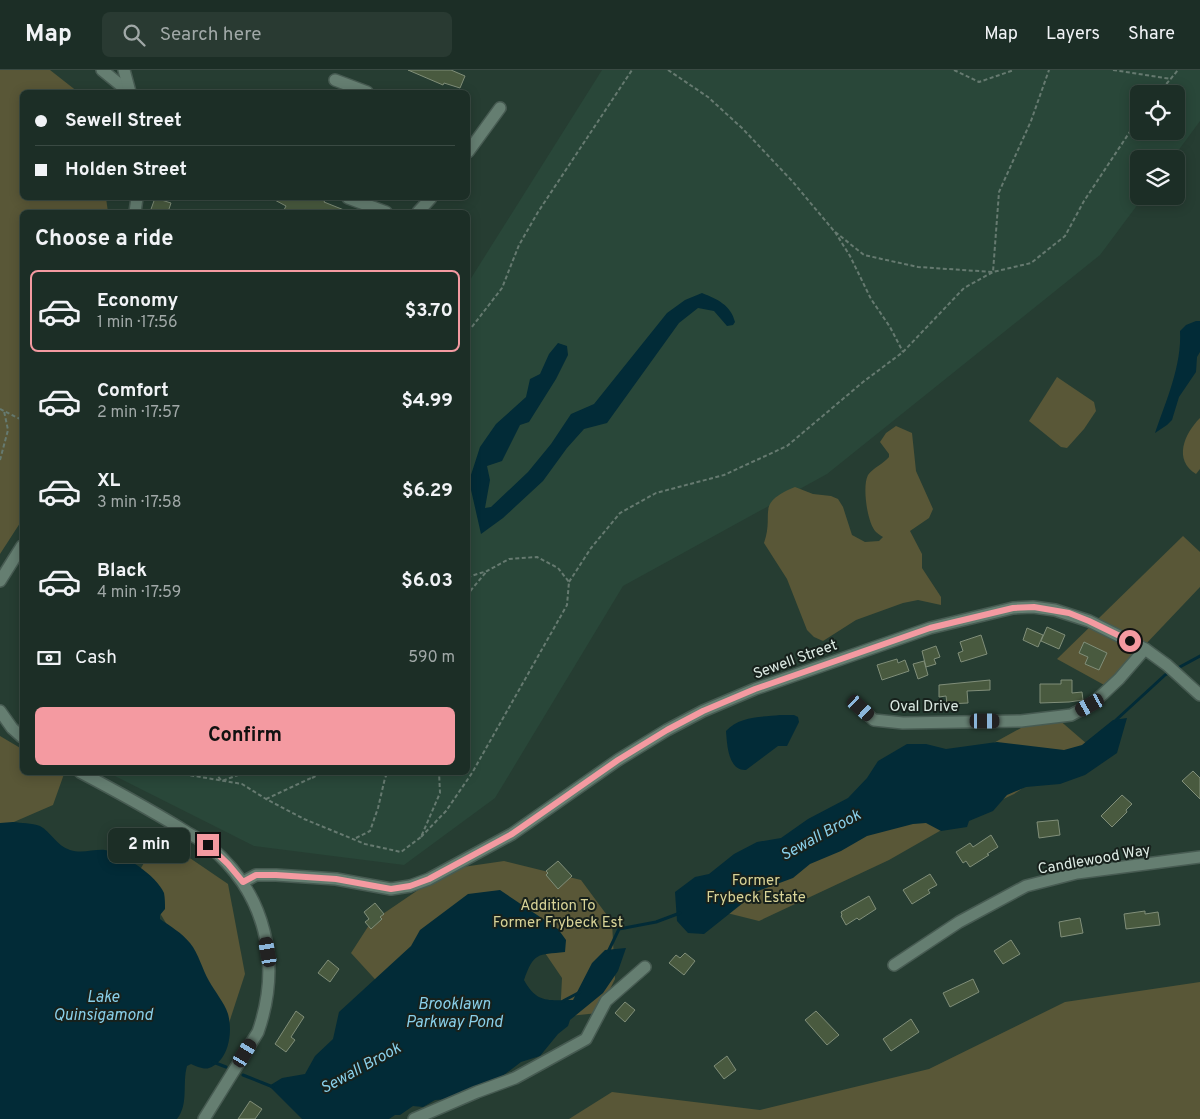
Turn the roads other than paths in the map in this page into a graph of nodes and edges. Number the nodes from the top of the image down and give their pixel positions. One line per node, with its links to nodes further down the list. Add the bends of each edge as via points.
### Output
1 (102, 70): 4 (street)
2 (124, 70): 5 (street)
3 (335, 80): 6 (street)
4 (127, 90)
5 (129, 90)
6 (362, 90)
7 (500, 108): 8 (street)
8 (471, 139)
9 (353, 200): 11 (street)
10 (430, 200): 12 (street)
11 (381, 210)
12 (420, 210)
13 (20, 549): 14 (street)
14 (0, 581)
15 (1145, 649): 16 (street, Sewell Street); 17 (street, Oval Drive, via 1103,694 1071,715 1021,721 903,723 874,720); 22 (street, Sewell Street, via 1089,621 1055,610 1013,608 964,618 764,686 703,711 618,760 512,834 410,886 391,889 336,879 276,875 256,875)
16 (1200, 695)
17 (861, 708)
18 (0, 711): 19 (street)
19 (20, 735)
20 (86, 775): 22 (street, via 208,845)
21 (1200, 857): 23 (street, Candlewood Way, via 1077,874 1026,886 959,922)
22 (243, 882): 25 (street, via 259,913 270,966 262,1018 258,1032)
23 (894, 965)
24 (645, 967): 26 (street, via 606,1001 586,1039 515,1078)
25 (204, 1119)
26 (414, 1119)

